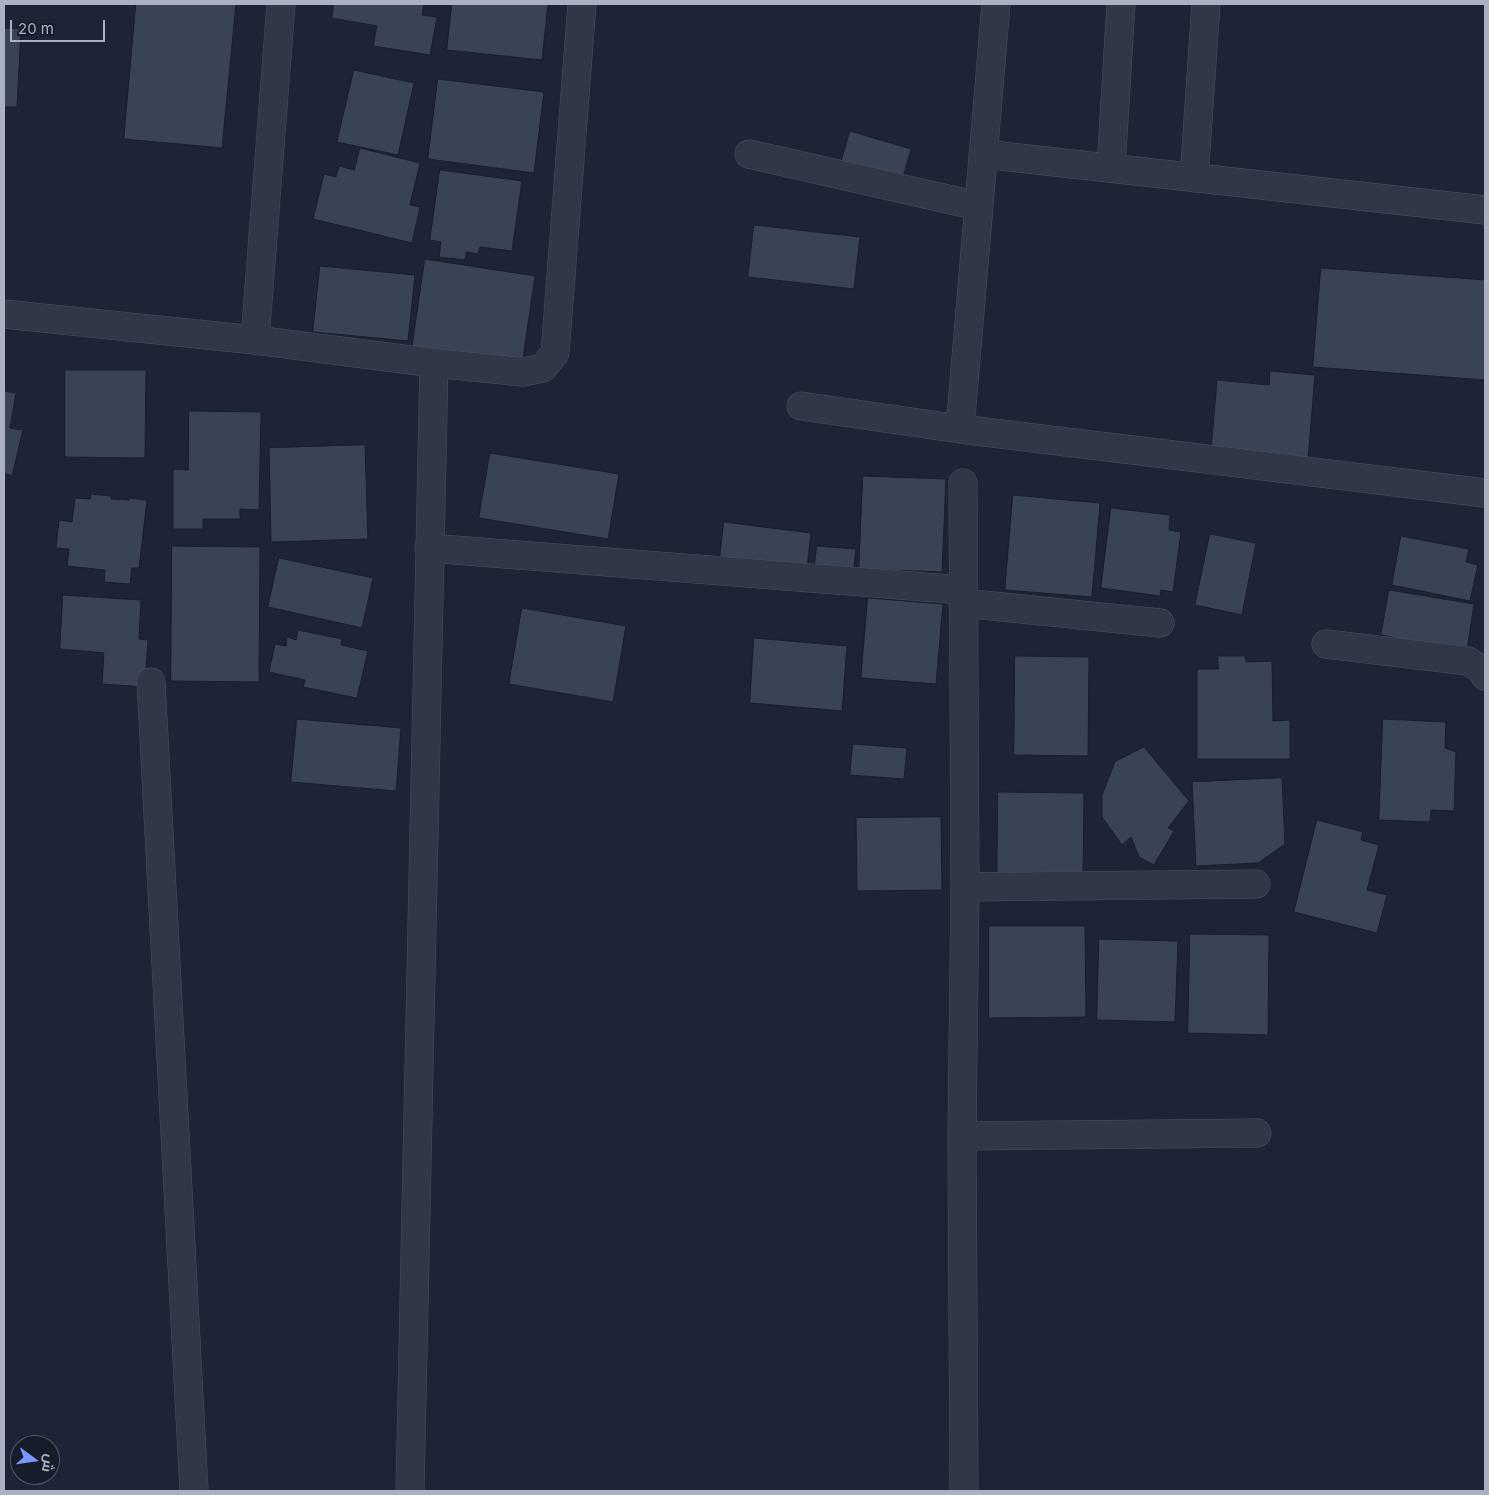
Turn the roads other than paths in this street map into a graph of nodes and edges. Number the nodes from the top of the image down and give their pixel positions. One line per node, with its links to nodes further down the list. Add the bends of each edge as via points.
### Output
1 (281, 4): 13 (street)
2 (582, 4): 14 (street, via 555,353 543,368 523,372)
3 (996, 4): 7 (street)
4 (1121, 4): 8 (street)
5 (1206, 4): 9 (street)
6 (749, 154): 10 (street)
7 (983, 154): 8 (street); 10 (street)
8 (1111, 168): 9 (street)
9 (1194, 178): 11 (street)
10 (978, 206): 16 (street)
11 (1485, 210)
12 (4, 314): 13 (street)
13 (255, 340): 14 (street)
14 (434, 364): 19 (street)
15 (802, 406): 16 (street)
16 (960, 429): 18 (street)
17 (963, 483): 20 (street)
18 (1485, 493)
19 (429, 548): 20 (street); 30 (street)
20 (963, 597): 21 (street); 26 (street)
21 (1160, 623)
22 (1326, 644): 23 (street, via 1468,662 1483,671)
23 (1485, 676)
24 (151, 682): 29 (street)
25 (1256, 884): 26 (street)
26 (965, 887): 28 (street)
27 (1257, 1133): 28 (street)
28 (962, 1136): 31 (street)
29 (194, 1491)
30 (410, 1491)
31 (964, 1491)

